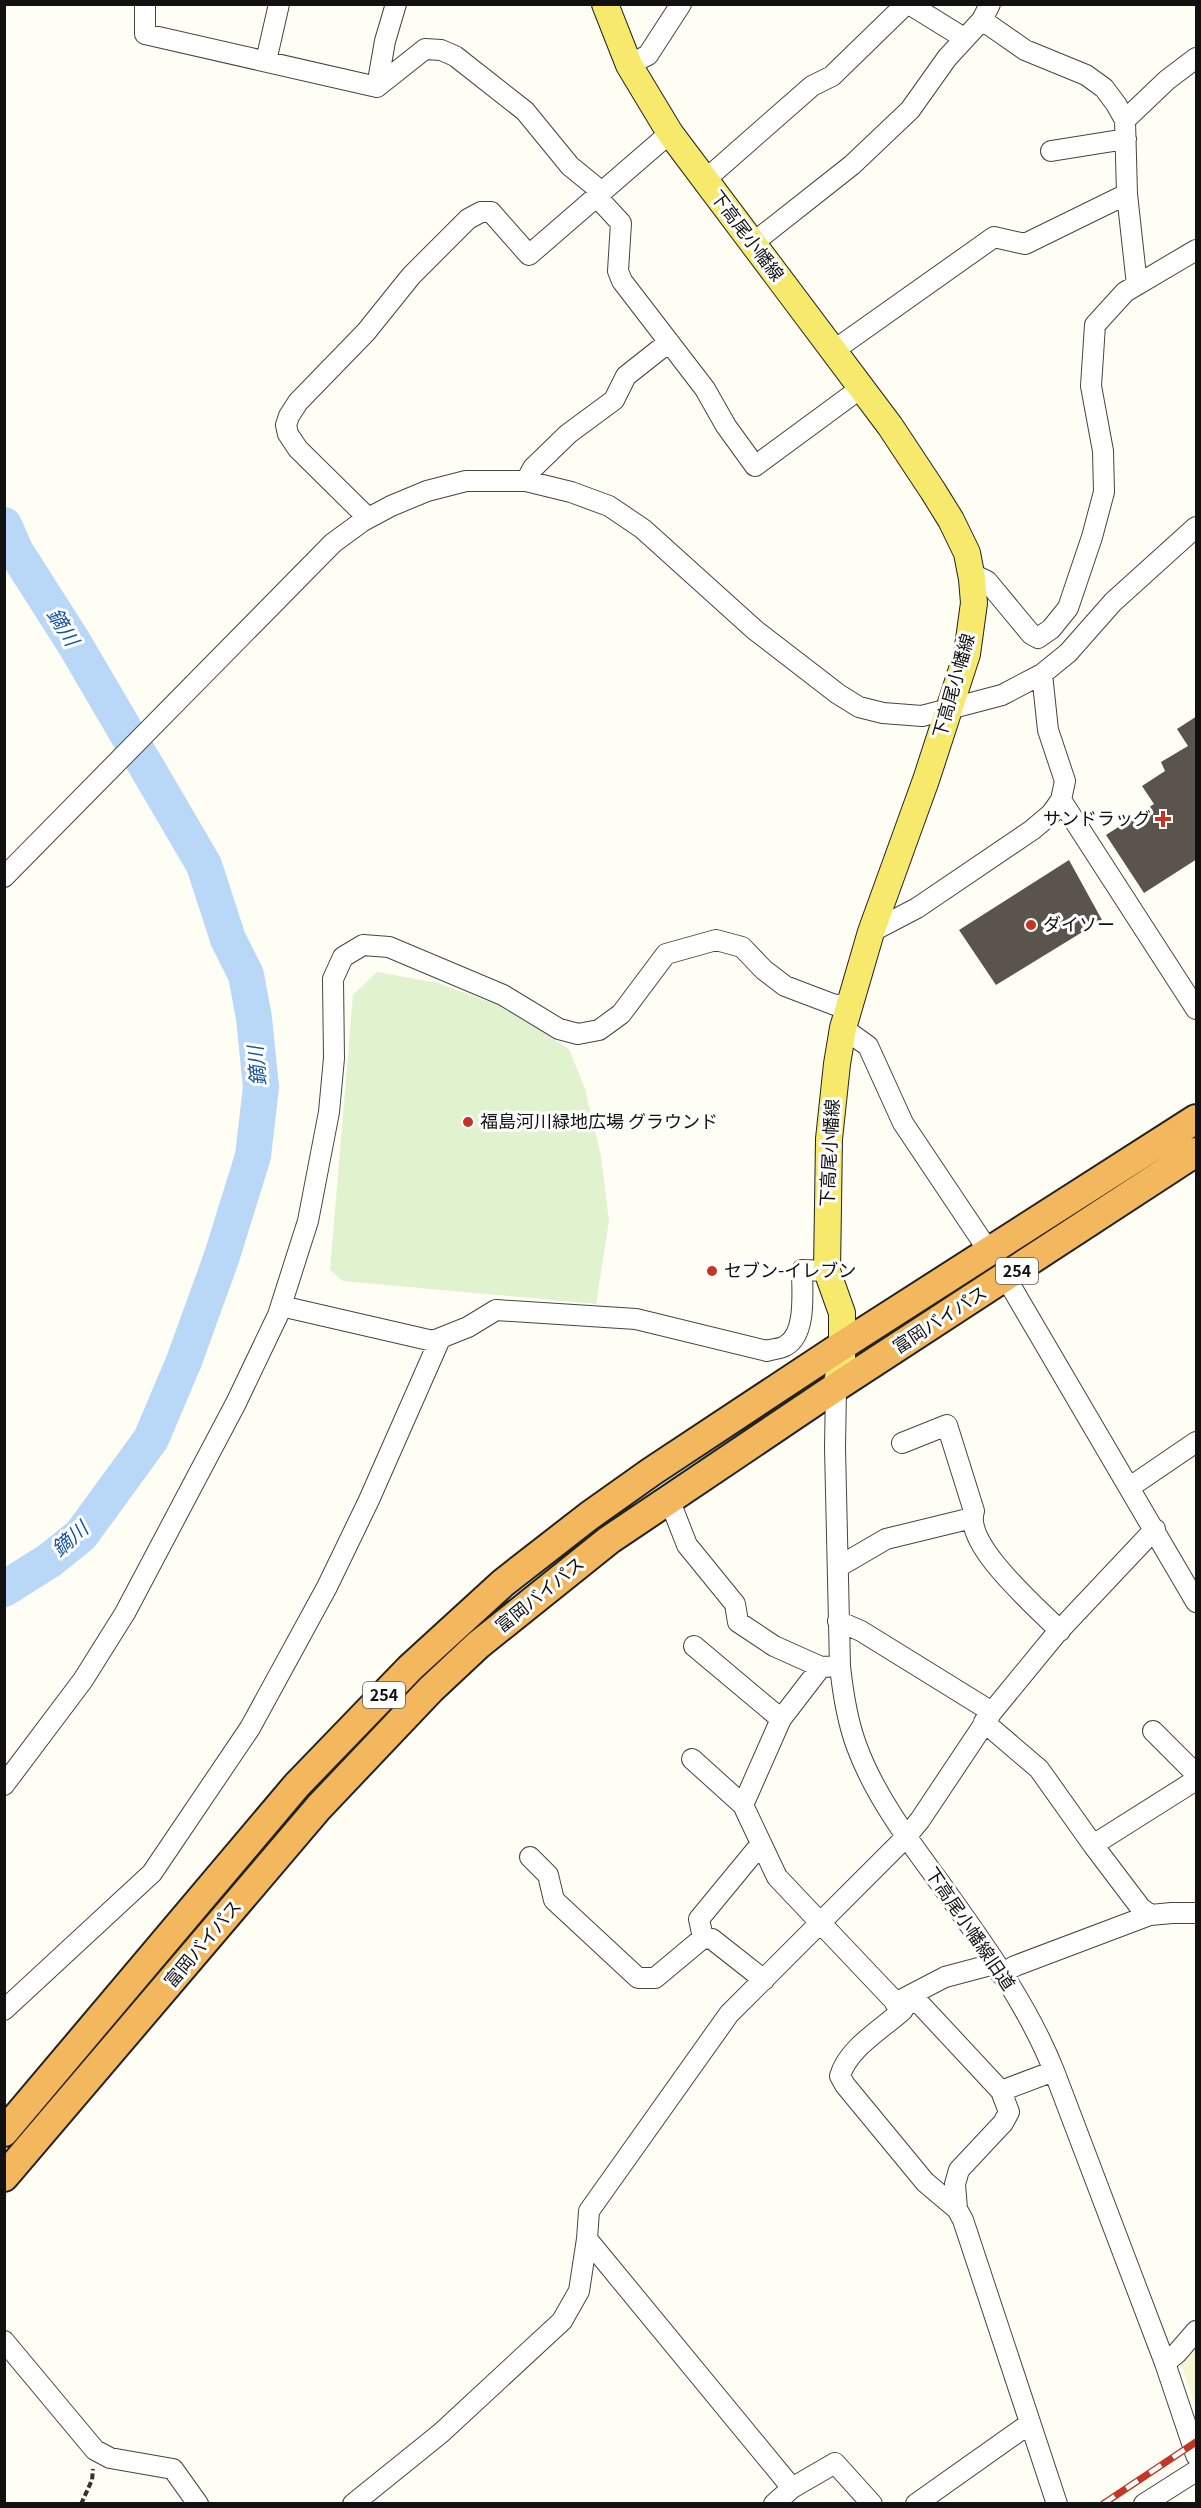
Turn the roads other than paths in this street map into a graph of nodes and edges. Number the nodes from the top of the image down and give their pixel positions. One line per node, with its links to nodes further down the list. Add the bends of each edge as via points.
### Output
1 (145, 4): 10 (street, via 145,34)
2 (279, 4): 10 (street)
3 (396, 4): 12 (street)
4 (605, 4): 11 (main road, 下高尾小幡線)
5 (681, 4): 11 (street, via 648,55)
6 (907, 4): 8 (street); 16 (street, via 832,76 812,86)
7 (986, 12): 8 (street); 13 (street, via 1025,50 1086,75 1104,88)
8 (964, 38): 19 (street, via 910,110 852,165)
9 (1197, 58): 13 (street, via 1167,80)
10 (266, 61): 12 (street)
11 (629, 65): 14 (main road, 下高尾小幡線)
12 (377, 87): 18 (street, via 425,49 455,56 525,111)
13 (1125, 129): 15 (street); 17 (street)
14 (670, 133): 16 (main road, 下高尾小幡線); 18 (street)
15 (1051, 151)
16 (705, 180): 19 (main road, 下高尾小幡線)
17 (1127, 194): 21 (street); 23 (street, via 1025,244 994,237)
18 (599, 195): 22 (street, via 621,223 618,271 622,281); 26 (street, via 529,255 491,212 468,219 298,402 286,425 288,434 298,449)
19 (753, 243): 23 (main road, 下高尾小幡線)
20 (1197, 250): 21 (street)
21 (1137, 285): 29 (street, via 1125,292 1095,325 1091,386 1103,452 1104,492)
22 (669, 342): 24 (street, via 705,388 755,466); 25 (street, via 626,376 614,400 568,434)
23 (833, 351): 24 (main road, 下高尾小幡線)
24 (861, 388): 28 (main road, 下高尾小幡線, via 951,520 967,553)
25 (525, 481): 26 (street, via 466,481 427,491); 32 (street, via 609,506 643,529 755,630 859,707 922,717)
26 (368, 518): 34 (street, via 333,543)
27 (1197, 526): 30 (street)
28 (970, 573): 29 (street, via 987,581 1030,634 1038,638 1068,608); 32 (main road, 下高尾小幡線, via 972,628)
29 (1071, 597): 30 (street)
30 (1095, 621): 31 (street, via 1068,653)
31 (1042, 674): 32 (street, via 1002,695); 33 (street, via 1048,730 1065,781)
32 (948, 709): 35 (main road, 下高尾小幡線)
33 (1061, 800): 35 (street, via 1032,830 917,908); 36 (street)
34 (4, 877)
35 (871, 932): 37 (main road, 下高尾小幡線)
36 (1197, 1009)
37 (847, 1016): 40 (street, via 868,1046 903,1123); 41 (main road, 下高尾小幡線, via 831,1102); 43 (street, via 835,1005 785,986 742,947 716,940 666,954 621,1014 599,1030 578,1034 558,1029 503,995 389,947 363,945 343,957 333,979 334,1058 329,1112 308,1221)
38 (1197, 1119): 40 (highway, 富岡バイパス / 254)
39 (1197, 1152): 42 (highway, 富岡バイパス / 254)
40 (990, 1253): 45 (highway, 富岡バイパス / 254)
41 (827, 1271): 44 (street, via 802,1270 802,1318 795,1336 786,1346 766,1351 617,1316 496,1310 468,1328); 45 (main road, 下高尾小幡線, via 842,1313)
42 (1006, 1278): 46 (highway, 富岡バイパス / 254); 49 (street)
43 (281, 1306): 44 (street, via 433,1341); 65 (street, via 236,1403 125,1613 83,1680)
44 (440, 1339): 78 (street, via 327,1587 250,1728 152,1873)
45 (843, 1346): 46 (main road, 下高尾小幡線); 81 (highway, 富岡バイパス / 254, via 598,1509 503,1583 410,1668 297,1785)
46 (836, 1387): 50 (highway, 富岡バイパス / 254); 53 (street, 下高尾小幡線旧道)
47 (1197, 1442): 49 (street)
48 (902, 1443): 51 (street, via 947,1425 974,1510)
49 (1130, 1487): 52 (street)
50 (669, 1499): 58 (street, via 687,1545 735,1605 738,1622 774,1646); 82 (highway, 富岡バイパス / 254, via 567,1571 431,1689 320,1807)
51 (972, 1518): 53 (street, via 886,1539); 56 (street, via 986,1552)
52 (1155, 1529): 54 (street); 56 (street)
53 (838, 1567): 55 (street, 下高尾小幡線旧道)
54 (1197, 1602)
55 (838, 1621): 58 (street, 下高尾小幡線旧道); 59 (street, via 861,1631)
56 (1060, 1631): 59 (street)
57 (694, 1646): 60 (street)
58 (830, 1667): 60 (street); 67 (street, 下高尾小幡線旧道, via 856,1745)
59 (988, 1717): 67 (street); 69 (street, via 1039,1769)
60 (781, 1719): 66 (street)
61 (1153, 1731): 63 (street)
62 (692, 1759): 66 (street)
63 (1197, 1774)
64 (1197, 1780): 69 (street)
65 (4, 1785)
66 (743, 1805): 68 (street)
67 (906, 1837): 73 (street); 75 (street, 下高尾小幡線旧道)
68 (760, 1845): 73 (street, via 777,1877); 74 (street, via 699,1919)
69 (1093, 1845): 72 (street)
70 (530, 1857): 74 (street, via 548,1875 554,1900 638,1978 655,1978)
71 (1197, 1913): 72 (street)
72 (1150, 1915): 75 (street)
73 (818, 1923): 76 (street); 77 (street)
74 (703, 1938): 76 (street, via 712,1939)
75 (998, 1969): 77 (street, via 945,1977); 79 (street, 下高尾小幡線旧道)
76 (764, 1980): 84 (street, via 729,2014 589,2211)
77 (895, 2003): 80 (street, via 919,2003); 83 (street, via 903,2010 850,2055 840,2076 925,2182)
78 (4, 2010)
79 (1054, 2070): 80 (street); 87 (street, 下高尾小幡線旧道)
80 (1001, 2091): 83 (street, via 1009,2112 959,2170 955,2184)
81 (4, 2132)
82 (4, 2177)
83 (957, 2209): 88 (street)
84 (587, 2240): 91 (street); 93 (street, via 579,2291 562,2321 441,2433)
85 (1197, 2331): 87 (street)
86 (4, 2341): 92 (street, via 95,2450 110,2458 173,2469)
87 (1165, 2363): 89 (street, 下高尾小幡線旧道)
88 (1029, 2424): 96 (street); 97 (street)
89 (1197, 2456)
90 (1197, 2471): 98 (street)
91 (792, 2488): 94 (street); 95 (street, via 835,2463)
92 (198, 2504)
93 (353, 2504)
94 (774, 2504)
95 (872, 2504)
96 (916, 2504)
97 (1057, 2504)
98 (1144, 2504)

